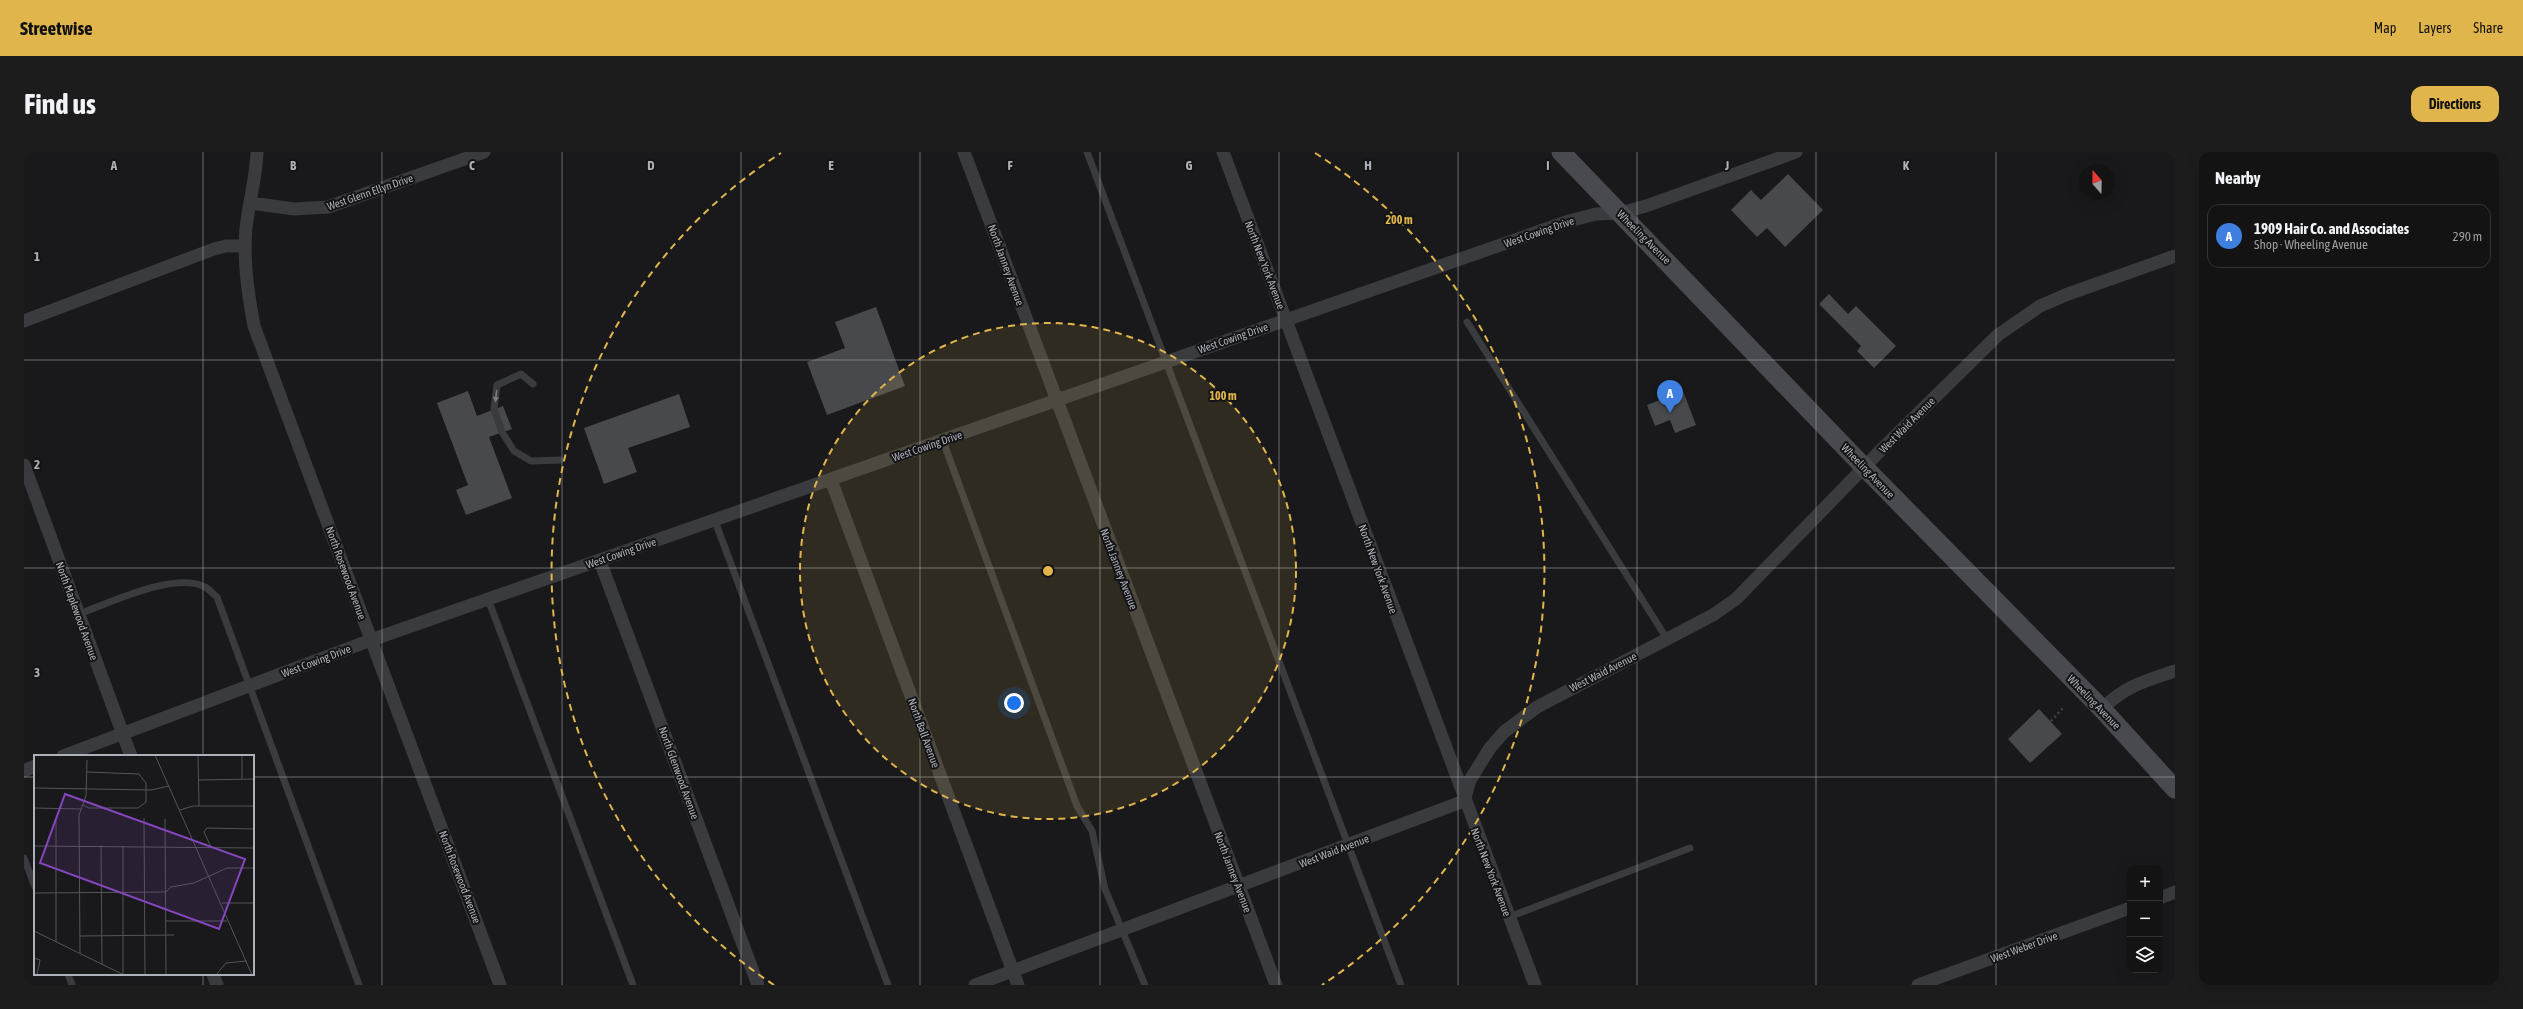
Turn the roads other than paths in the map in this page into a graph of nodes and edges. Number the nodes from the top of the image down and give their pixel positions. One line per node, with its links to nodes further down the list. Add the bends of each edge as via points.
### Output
1 (257, 152): 9 (street, North Rosewood Avenue)
2 (484, 152): 9 (street, West Glenn Ellyn Drive, via 328,208 294,208)
3 (964, 152): 18 (street, North Janney Avenue)
4 (1087, 152): 16 (lane)
5 (1223, 152): 13 (street, North New York Avenue)
6 (1561, 152): 10 (main road, Wheeling Avenue)
7 (1796, 152): 8 (street, West Cowing Drive)
8 (1778, 155): 10 (street, West Cowing Drive)
9 (251, 203): 11 (street, North Rosewood Avenue)
10 (1620, 213): 13 (street, West Cowing Drive, via 1596,214 1569,221); 22 (main road, Wheeling Avenue, via 1707,301)
11 (245, 246): 14 (street, via 214,249); 29 (street, North Rosewood Avenue, via 248,293 254,326)
12 (2175, 256): 22 (street, West Waid Avenue, via 2068,294 2025,315 1987,346)
13 (1286, 320): 16 (street, West Cowing Drive); 39 (street, North New York Avenue)
14 (24, 321)
15 (1467, 322): 28 (lane)
16 (1167, 361): 18 (street, West Cowing Drive); 40 (lane)
17 (533, 384): 20 (lane, one-way to 20, via 520,374 497,385 494,409 502,432 514,451 531,461)
18 (1056, 401): 19 (street, West Cowing Drive); 44 (street, North Janney Avenue)
19 (942, 441): 23 (street, West Cowing Drive); 49 (lane, via 1077,806 1092,831 1106,889)
20 (560, 460)
21 (24, 465): 27 (street, North Maplewood Avenue)
22 (1864, 468): 28 (street, West Waid Avenue, via 1736,599 1713,615); 32 (main road, Wheeling Avenue)
23 (831, 480): 24 (street, West Cowing Drive); 50 (street, North Ball Avenue)
24 (716, 521): 25 (street, West Cowing Drive); 59 (lane)
25 (600, 561): 26 (street, West Cowing Drive); 58 (street, North Glenwood Avenue)
26 (488, 600): 29 (street, West Cowing Drive); 57 (lane)
27 (78, 614): 31 (lane, via 158,585 180,582 204,586 217,596); 33 (street, North Maplewood Avenue)
28 (1667, 639): 39 (street, West Waid Avenue, via 1565,691 1504,732 1479,763)
29 (371, 640): 31 (street, West Cowing Drive); 56 (street, North Rosewood Avenue)
30 (2175, 671): 32 (street, via 2129,687 2116,695)
31 (251, 685): 33 (street, West Cowing Drive); 55 (lane)
32 (2102, 709): 38 (main road, Wheeling Avenue)
33 (122, 734): 34 (street, West Cowing Drive); 35 (street, North Maplewood Avenue)
34 (66, 755)
35 (131, 755)
36 (34, 766): 37 (street)
37 (24, 770)
38 (2175, 789)
39 (1464, 801): 40 (street, West Waid Avenue); 48 (street, North New York Avenue)
40 (1347, 846): 44 (street, West Waid Avenue); 64 (lane)
41 (1690, 848): 48 (lane)
42 (24, 858): 43 (lane)
43 (34, 884)
44 (1239, 887): 49 (street, West Waid Avenue); 63 (street, North Janney Avenue)
45 (2175, 892): 46 (street)
46 (2163, 897)
47 (2127, 909): 66 (street, West Weber Drive)
48 (1509, 917): 65 (street, North New York Avenue)
49 (1124, 930): 50 (street, West Waid Avenue); 62 (lane)
50 (1012, 971): 60 (street, West Waid Avenue); 61 (street, North Ball Avenue)
51 (68, 975): 53 (lane)
52 (213, 975): 54 (street)
53 (72, 985)
54 (217, 985)
55 (359, 985)
56 (500, 985)
57 (633, 985)
58 (758, 985)
59 (888, 985)
60 (975, 985)
61 (1018, 985)
62 (1145, 985)
63 (1276, 985)
64 (1401, 985)
65 (1535, 985)
66 (1918, 985)

